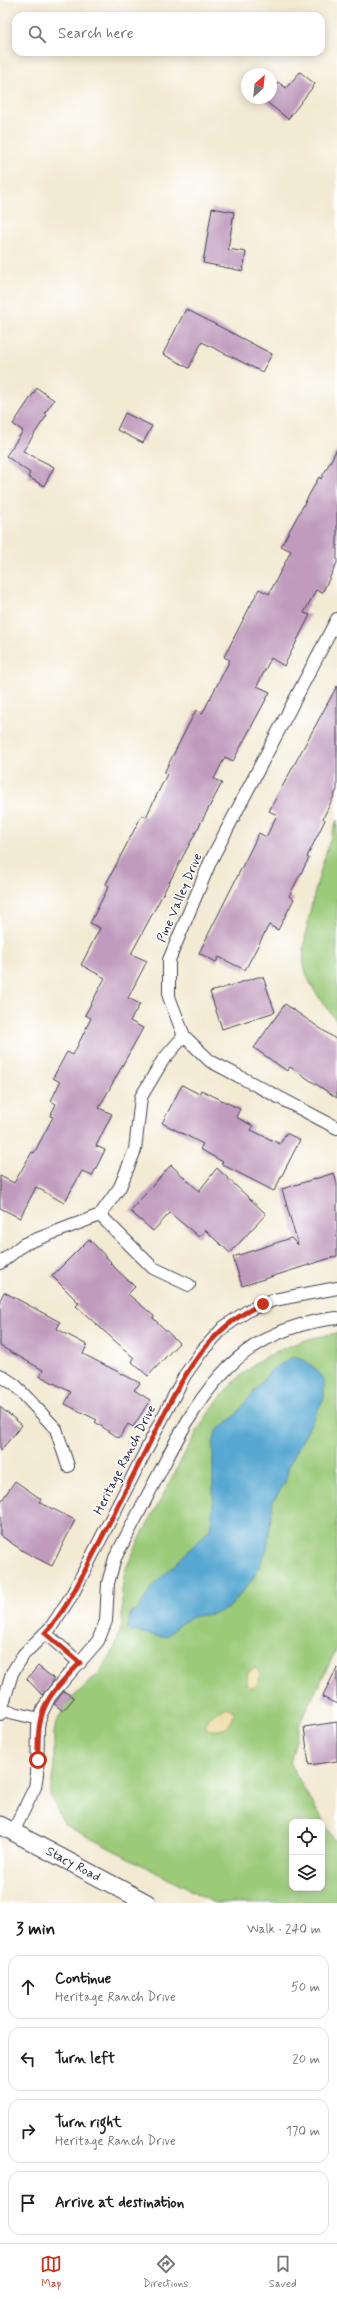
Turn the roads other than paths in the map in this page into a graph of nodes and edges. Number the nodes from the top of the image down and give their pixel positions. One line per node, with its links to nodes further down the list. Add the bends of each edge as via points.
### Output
1 (337, 619): 2 (street, Pine Valley Drive, via 211,860 169,960 169,997)
2 (184, 1036): 3 (street, Pine Valley Drive, via 210,1061); 4 (street, via 163,1060 141,1097 135,1150 120,1187)
3 (337, 1128)
4 (100, 1215): 5 (street, via 24,1244); 6 (street, via 153,1268)
5 (0, 1263)
6 (189, 1285)
7 (337, 1288): 11 (street, Heritage Ranch Drive, via 280,1299 249,1310 224,1327 202,1351 163,1417 72,1595)
8 (337, 1318): 12 (street, via 308,1322 272,1336 235,1361 203,1395 188,1418 115,1558 108,1583 103,1632)
9 (0, 1375): 10 (street, via 15,1385 56,1429)
10 (68, 1466)
11 (45, 1633): 12 (street); 13 (street, Heritage Ranch Drive, via 24,1654 12,1673)
12 (80, 1663): 14 (street, via 50,1696)
13 (0, 1712): 14 (street)
14 (40, 1720): 15 (street, via 35,1786)
15 (6, 1829): 16 (main road, Stacy Road)
16 (147, 1903)

